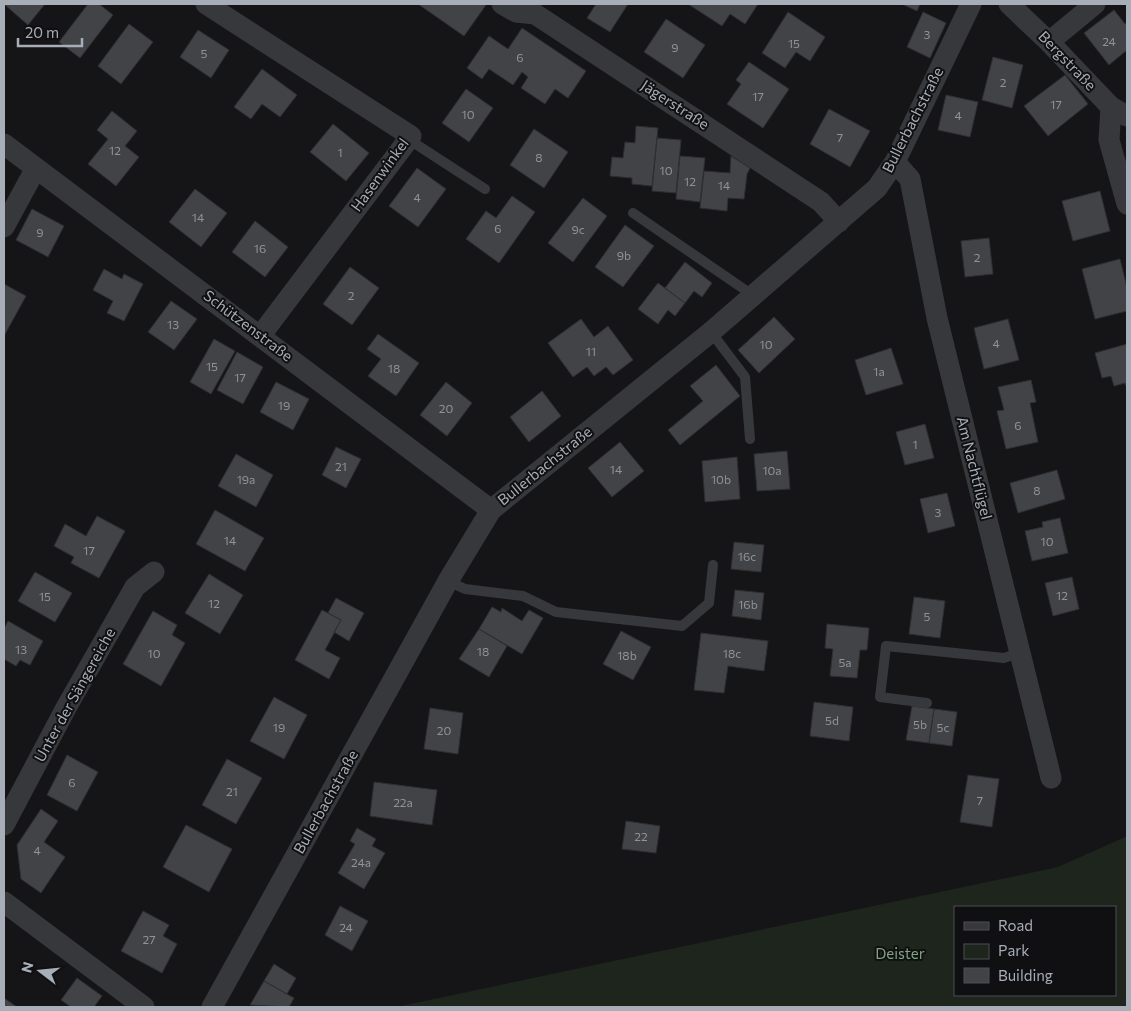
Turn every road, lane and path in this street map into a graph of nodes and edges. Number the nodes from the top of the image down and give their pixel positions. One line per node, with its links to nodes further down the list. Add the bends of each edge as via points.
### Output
1 (206, 4): 9 (street, Hasenwinkel, via 411,136)
2 (502, 4): 6 (street, Jägerstraße, via 516,12)
3 (971, 4): 11 (street, Bullerbachstraße)
4 (1009, 4): 7 (street, Bergstraße)
5 (1095, 4): 7 (street)
6 (537, 9): 16 (street, Jägerstraße, via 821,202)
7 (1049, 42): 8 (street, Bergstraße)
8 (1119, 111): 14 (street, via 1109,140)
9 (408, 139): 13 (lane); 20 (street, Hasenwinkel)
10 (4, 144): 12 (street, Schützenstraße)
11 (895, 162): 16 (street, Bullerbachstraße, via 877,188); 26 (street, Am Nachtflügel, via 910,179 937,318)
12 (36, 168): 17 (street); 20 (street, Schützenstraße)
13 (485, 189)
14 (1127, 204)
15 (633, 213): 18 (lane)
16 (839, 222): 18 (street, Bullerbachstraße)
17 (4, 228)
18 (754, 296): 19 (street, Bullerbachstraße)
19 (711, 332): 21 (lane, via 745,376); 22 (street, Bullerbachstraße)
20 (260, 335): 22 (street, Schützenstraße)
21 (750, 439)
22 (491, 510): 25 (street, Bullerbachstraße)
23 (713, 565): 25 (lane, via 709,604 682,626 556,612 523,596 465,589)
24 (154, 572): 29 (street, Unter der Sängereiche, via 134,587)
25 (448, 581): 32 (street, Bullerbachstraße)
26 (1019, 653): 27 (lane, via 1004,658 886,646 880,697); 28 (street, Am Nachtflügel)
27 (927, 703)
28 (1051, 778)
29 (4, 825)
30 (4, 902): 31 (street)
31 (144, 1007)
32 (212, 1007)

